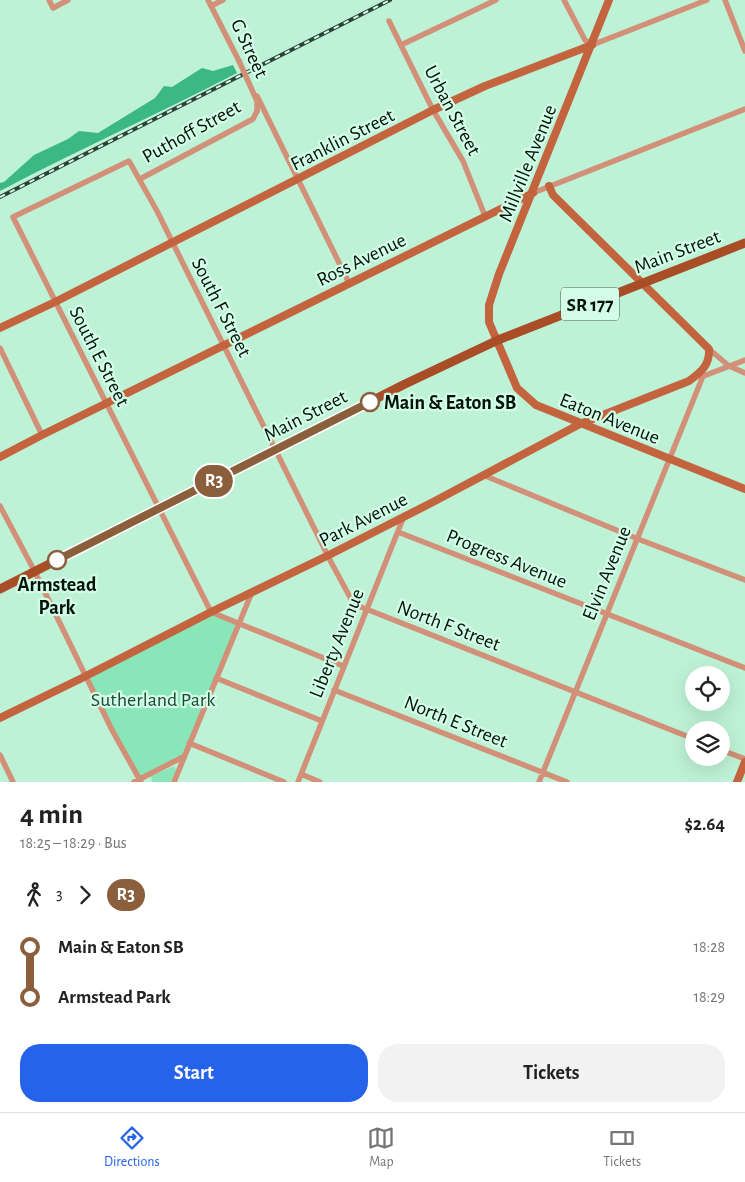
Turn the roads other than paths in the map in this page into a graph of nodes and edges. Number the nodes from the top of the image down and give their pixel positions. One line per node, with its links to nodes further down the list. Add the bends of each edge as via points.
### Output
1 (49, 0): 2 (street, via 53,8)
2 (68, 0)
3 (223, 0): 9 (street)
4 (496, 0): 11 (street)
5 (564, 0): 12 (street, via 585,40)
6 (609, 0): 12 (main road, Millville Avenue)
7 (707, 0): 12 (street, Franklin Street)
8 (725, 0): 13 (street)
9 (210, 3): 17 (street, G Street, bridge, via 239,61)
10 (389, 21): 11 (street, Urban Street)
11 (401, 45): 16 (street, Urban Street)
12 (592, 45): 16 (main road, Franklin Street, via 485,86); 21 (main road, Millville Avenue)
13 (745, 51)
14 (252, 86): 19 (street, G Street)
15 (745, 109): 20 (street, Ross Avenue)
16 (433, 110): 19 (main road, Franklin Street); 22 (street, Urban Street, via 463,161)
17 (257, 111): 18 (street, Puthoff Street, via 253,119)
18 (140, 179): 23 (street, Puthoff Street, via 129,161); 24 (street, South F Street)
19 (297, 179): 24 (main road, Franklin Street); 26 (street, G Street)
20 (548, 186): 21 (street, Ross Avenue); 27 (main road, via 553,195)
21 (533, 193): 22 (main road, Ross Avenue); 30 (main road, Millville Avenue, via 489,305 489,322)
22 (485, 216): 26 (main road, Ross Avenue)
23 (13, 217): 28 (street, South E Street)
24 (172, 242): 28 (main road, Franklin Street); 31 (street, South F Street)
25 (745, 243): 27 (main road, Main Street / SR 177)
26 (349, 283): 31 (main road, Ross Avenue)
27 (642, 283): 30 (main road, Main Street / SR 177); 33 (main road)
28 (55, 302): 29 (main road, Franklin Street); 39 (street, South E Street)
29 (0, 328)
30 (498, 340): 40 (main road, Eaton Avenue, via 517,388 544,409); 42 (main road, Main Street)
31 (223, 346): 39 (main road, Ross Avenue); 42 (street, South F Street)
32 (0, 348): 41 (street)
33 (708, 349): 35 (street); 38 (main road, via 705,366)
34 (745, 360): 35 (street, Park Avenue)
35 (729, 366): 36 (street); 37 (street, Park Avenue)
36 (745, 373)
37 (703, 376): 38 (street, Park Avenue); 44 (street, Elvin Avenue)
38 (689, 381): 40 (main road, Park Avenue)
39 (107, 403): 41 (main road, Ross Avenue); 48 (street, South E Street)
40 (580, 424): 44 (main road, Eaton Avenue); 45 (main road, Park Avenue)
41 (42, 434): 43 (main road, Ross Avenue)
42 (276, 450): 48 (main road, Main Street); 52 (street, North F Street)
43 (0, 457)
44 (670, 459): 46 (main road, Eaton Avenue); 51 (street, Elvin Avenue)
45 (483, 475): 49 (main road, Park Avenue); 51 (street)
46 (745, 489)
47 (0, 506): 53 (street)
48 (159, 509): 53 (main road, Main Street); 58 (street)
49 (404, 516): 50 (street, Liberty Avenue); 52 (main road, Park Avenue)
50 (398, 532): 57 (street, Liberty Avenue); 59 (street, Progress Avenue)
51 (638, 539): 54 (street); 59 (street, Elvin Avenue)
52 (329, 555): 56 (main road, Park Avenue); 57 (street, North F Street, via 351,599)
53 (35, 572): 55 (main road, Main Street); 63 (street)
54 (745, 580)
55 (0, 589)
56 (253, 592): 58 (main road, Park Avenue); 60 (street)
57 (366, 610): 61 (street, Liberty Avenue); 66 (street, North F Street)
58 (211, 612): 60 (street); 63 (main road, Park Avenue)
59 (607, 615): 62 (street, Progress Avenue); 66 (street, Elvin Avenue)
60 (239, 623): 61 (street); 64 (street)
61 (344, 666): 65 (street, Liberty Avenue)
62 (745, 668)
63 (86, 676): 67 (main road, Park Avenue); 77 (street)
64 (216, 678): 68 (street); 70 (street)
65 (334, 690): 68 (street, Liberty Avenue); 75 (street, North E Street)
66 (576, 692): 69 (street, North F Street); 75 (street, Elvin Avenue)
67 (0, 718)
68 (322, 721): 76 (street, Liberty Avenue)
69 (685, 735)
70 (189, 743): 73 (street); 80 (street)
71 (730, 754): 74 (street)
72 (0, 755): 78 (street)
73 (184, 757): 77 (street); 79 (street)
74 (745, 761): 85 (main road)
75 (543, 773): 83 (street, Elvin Avenue); 84 (street, North E Street)
76 (301, 774): 81 (street, Liberty Avenue); 82 (street)
77 (138, 781)
78 (13, 782)
79 (174, 782)
80 (284, 782)
81 (298, 782)
82 (320, 782)
83 (539, 782)
84 (566, 782)
85 (737, 782)

